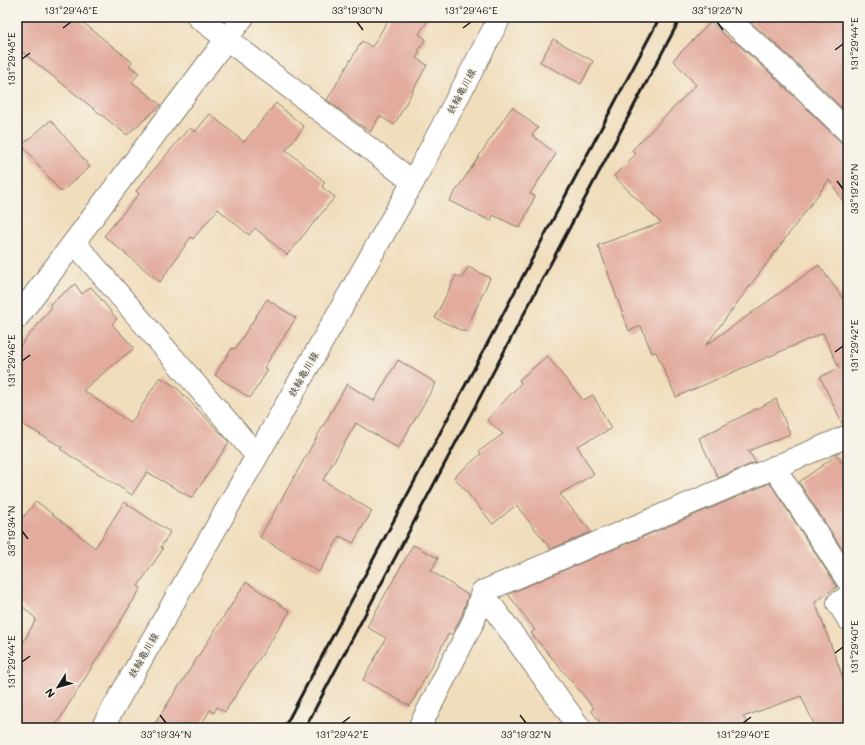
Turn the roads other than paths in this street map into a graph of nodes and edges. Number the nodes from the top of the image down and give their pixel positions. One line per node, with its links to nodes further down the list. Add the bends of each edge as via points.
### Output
1 (198, 17): 5 (street)
2 (243, 17): 5 (street)
3 (500, 17): 7 (street, 鉄輪亀川線)
4 (726, 17): 6 (street, via 780,65)
5 (226, 40): 7 (street); 8 (street)
6 (848, 132)
7 (413, 182): 11 (street, 鉄輪亀川線)
8 (74, 242): 9 (street); 11 (street)
9 (17, 318)
10 (848, 436): 12 (street)
11 (257, 456): 17 (street, 鉄輪亀川線)
12 (774, 467): 13 (street); 14 (street)
13 (848, 581)
14 (482, 592): 18 (street, via 474,620); 19 (street)
15 (848, 597): 16 (street, via 838,603)
16 (848, 619)
17 (102, 728)
18 (420, 728)
19 (580, 728)

